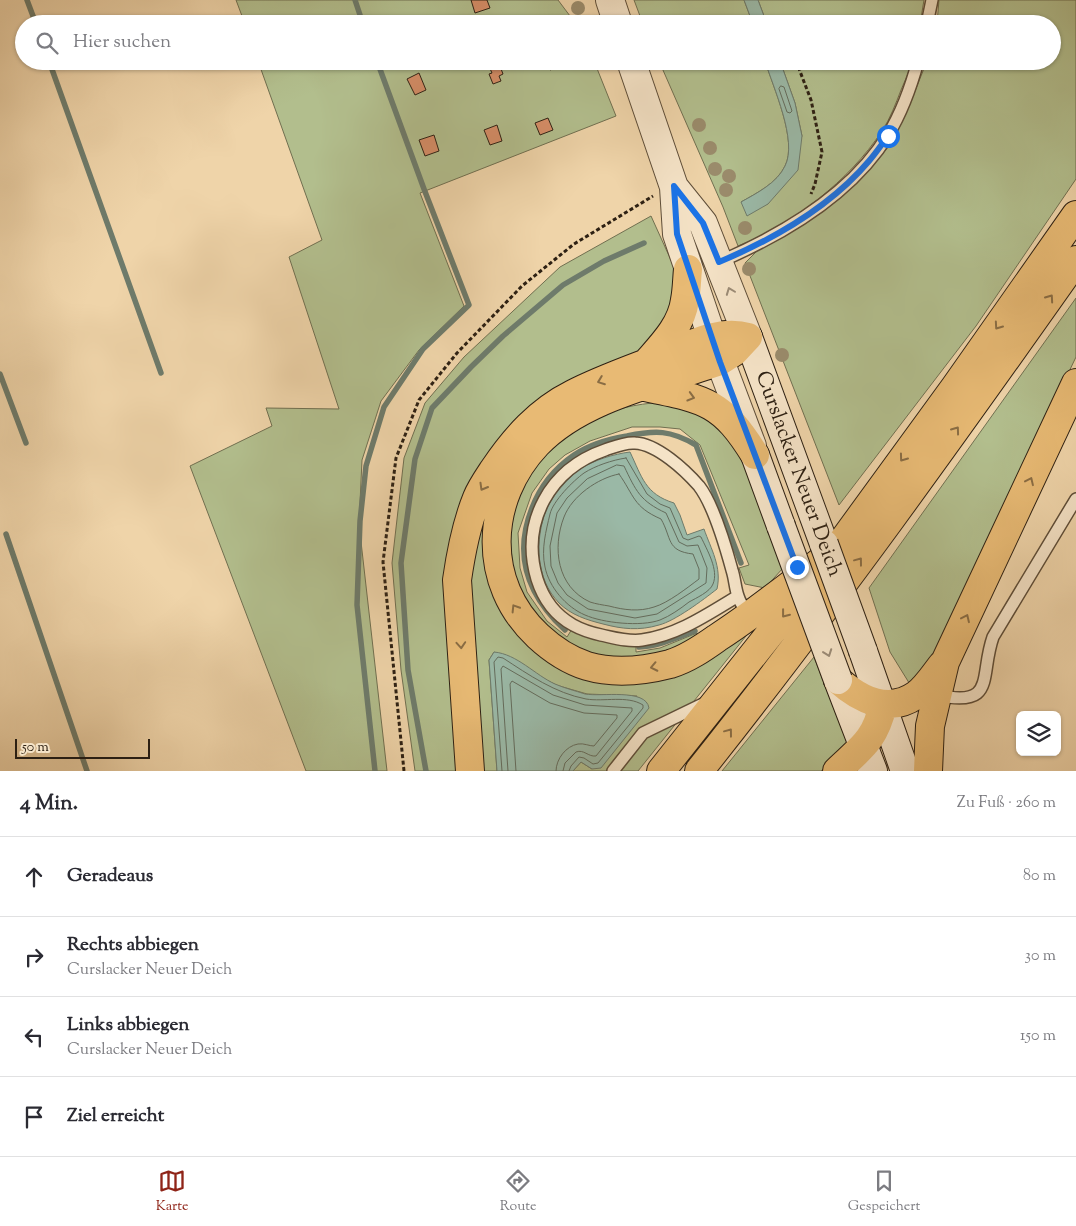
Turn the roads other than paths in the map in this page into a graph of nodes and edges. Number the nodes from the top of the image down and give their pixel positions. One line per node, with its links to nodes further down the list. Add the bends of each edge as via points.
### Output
1 (610, 0): 3 (main road)
2 (932, 0): 4 (lane)
3 (615, 15)
4 (930, 15)
5 (634, 70): 7 (main road, Curslacker Neuer Deich)
6 (916, 70): 10 (lane, via 888,136 848,183 799,219)
7 (674, 186): 10 (main road, Curslacker Neuer Deich, via 703,223); 11 (main road, Curslacker Neuer Deich, via 677,234)
8 (1076, 215): 18 (highway, one-way to 18)
9 (1076, 260): 29 (highway, one-way to 9, via 874,542)
10 (719, 262): 12 (main road, Curslacker Neuer Deich, one-way to 10)
11 (688, 269): 13 (main road, Curslacker Neuer Deich); 14 (highway, via 680,317)
12 (748, 337): 13 (highway, via 734,352); 24 (main road, Curslacker Neuer Deich, bridge)
13 (716, 349): 14 (highway); 16 (main road, Curslacker Neuer Deich)
14 (645, 375): 16 (highway, one-way to 16, via 708,403 732,422); 19 (highway, one-way to 14, via 699,650 672,663 626,671 585,665 548,645 530,629 509,598 496,550 497,524 502,501 517,469 550,431); 26 (highway, one-way to 26, via 572,394 540,415 506,451 478,496 468,522 457,580)
15 (1076, 383): 20 (highway, one-way to 15)
16 (756, 455): 21 (main road, Curslacker Neuer Deich, one-way to 21, bridge)
17 (1076, 498): 22 (lane, via 993,637 980,690 960,699)
18 (837, 549): 19 (highway); 23 (highway, one-way to 23)
19 (743, 606): 19 (lane, via 712,510 700,488 679,466 651,446 634,443 615,446 583,460 567,472 545,497 532,532 534,568 552,608 572,625 621,640 640,640 655,638)
20 (945, 662): 22 (highway); 24 (highway, via 916,695 898,703)
21 (838, 680): 24 (highway, via 864,698); 25 (main road, Curslacker Neuer Deich)
22 (937, 695): 33 (highway, via 930,726)
23 (720, 696): 27 (lane, via 643,732); 28 (highway)
24 (883, 704): 25 (highway, via 876,729); 32 (main road, Curslacker Neuer Deich)
25 (863, 746): 30 (highway); 31 (main road, Curslacker Neuer Deich)
26 (470, 771)
27 (613, 771)
28 (661, 771)
29 (699, 771)
30 (837, 771)
31 (873, 771)
32 (905, 771)
33 (928, 771)

